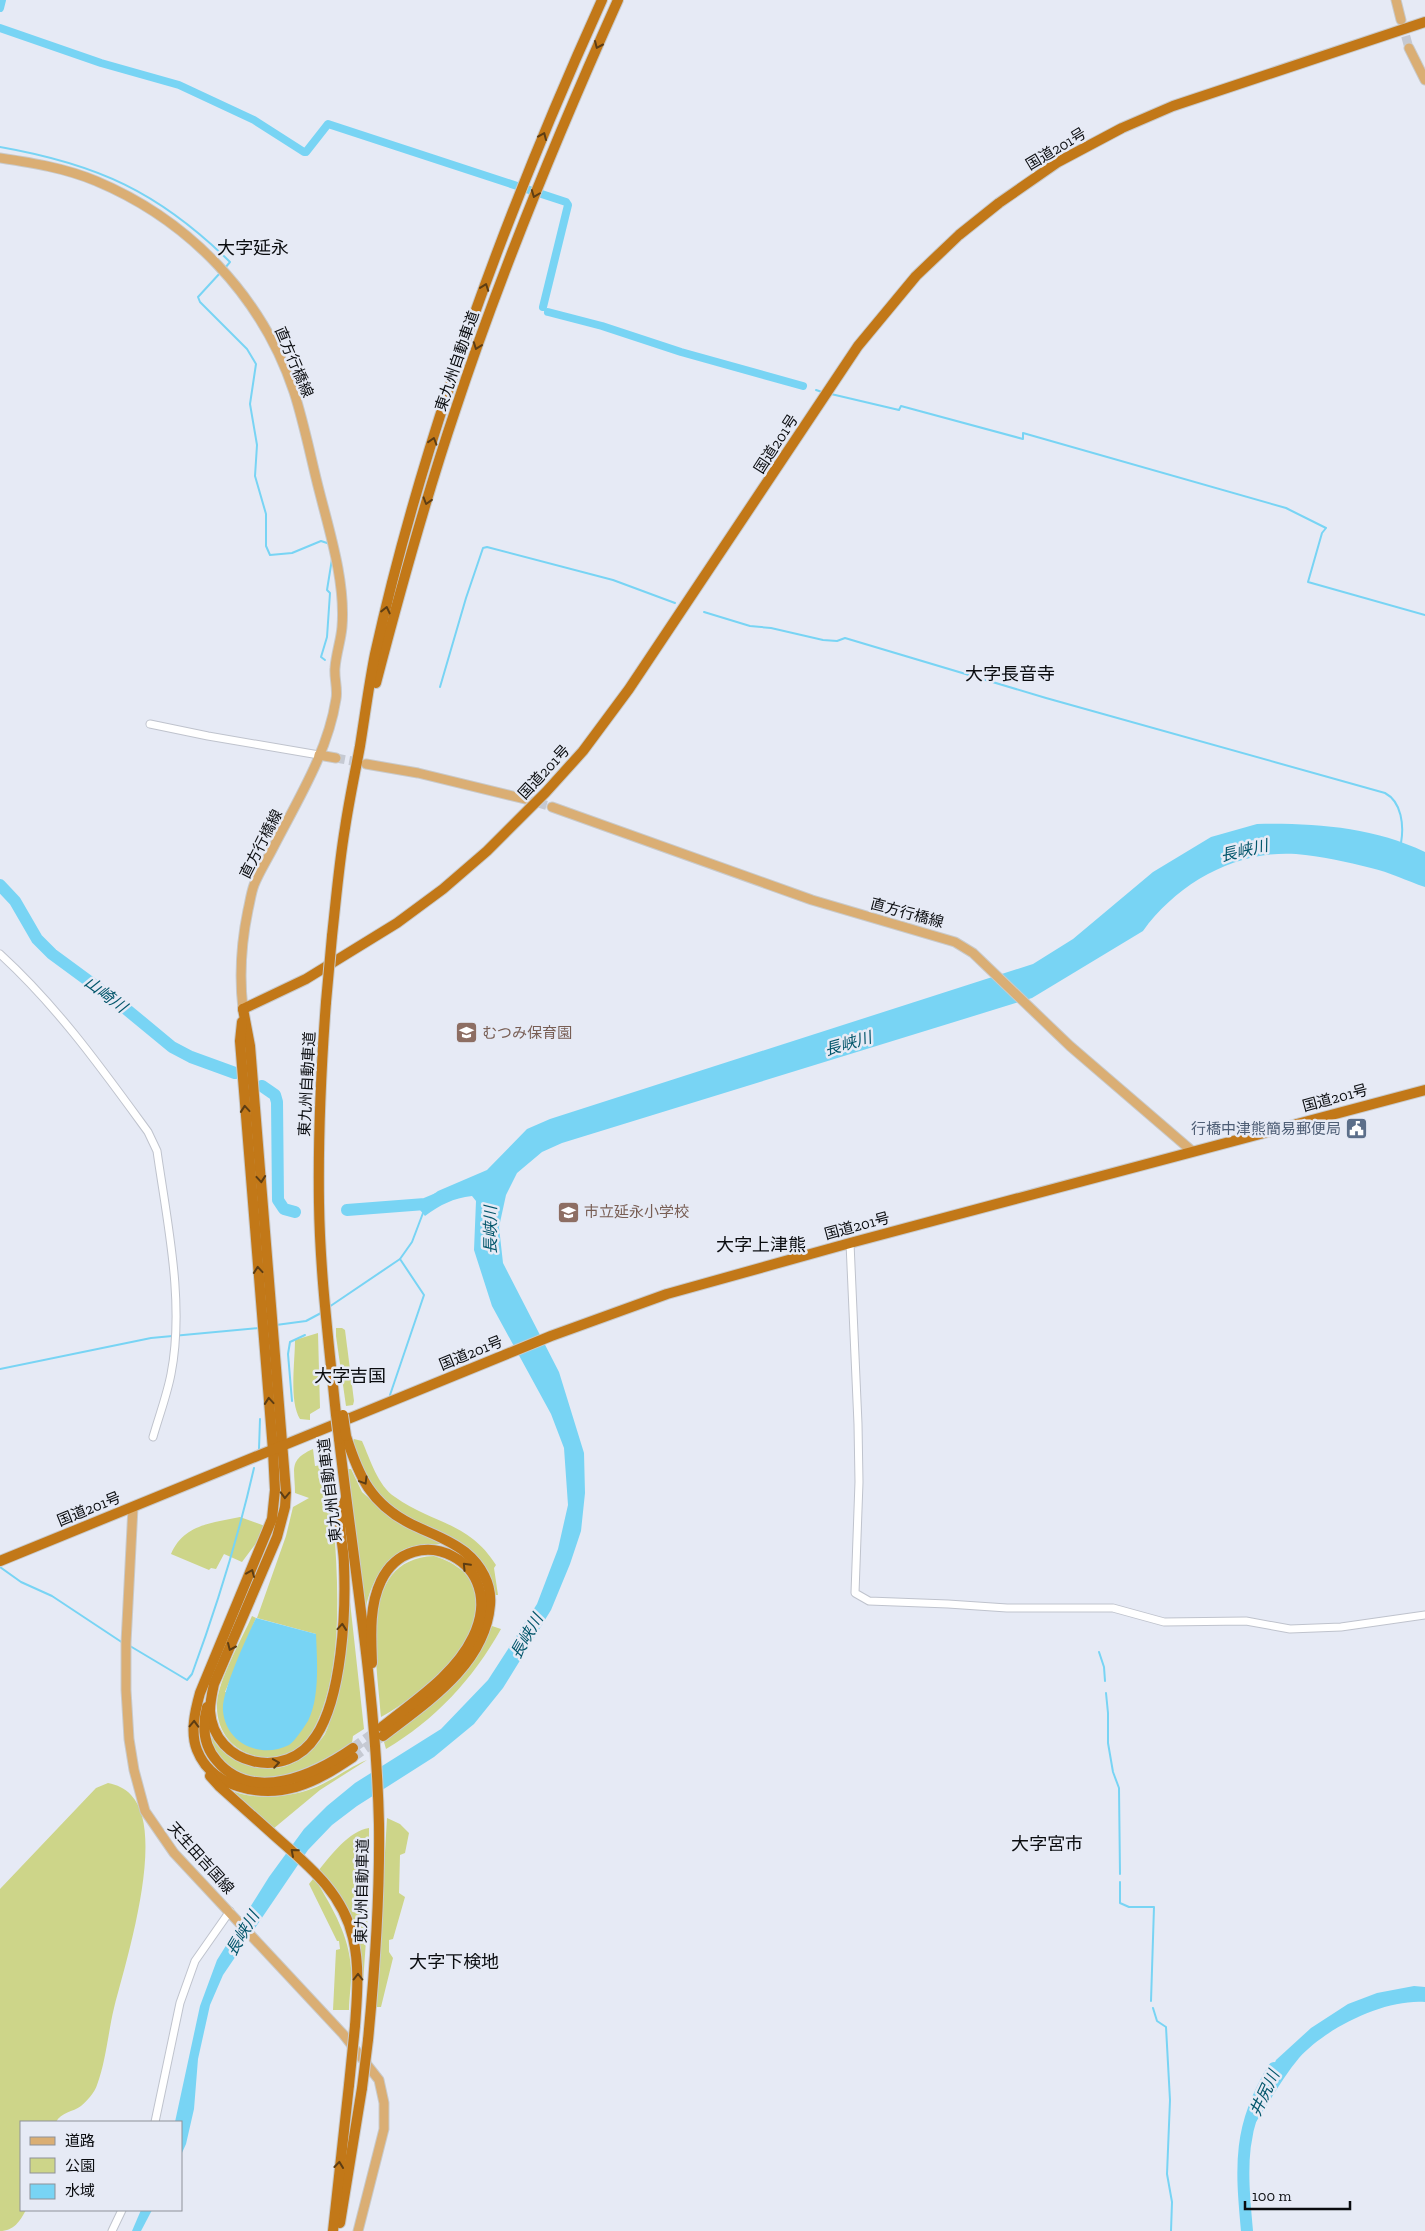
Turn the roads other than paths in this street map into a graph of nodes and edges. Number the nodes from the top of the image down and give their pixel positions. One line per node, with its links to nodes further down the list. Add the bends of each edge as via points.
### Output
1 (602, 0): 10 (highway, 東九州自動車道, one-way to 1, via 375,655 392,584 445,399 529,170)
2 (618, 0): 10 (highway, 東九州自動車道, one-way to 10, via 542,175 455,410 399,596)
3 (1396, 0): 4 (main road)
4 (1401, 20)
5 (1420, 23): 17 (highway, 国道201号, via 1173,106 1122,128 1058,162 959,235 916,276 858,346 629,689 583,751 546,792 487,851 397,923 306,979)
6 (1409, 48): 7 (main road)
7 (1425, 80)
8 (0, 158): 11 (main road, 直方行橋線, via 50,166 94,180 159,214 189,236 225,272 259,317 294,393 332,542 340,593 342,626 335,668 337,696)
9 (150, 724): 11 (street)
10 (360, 744): 22 (highway, 東九州自動車道, bridge, via 345,828 332,936 319,1145 324,1287)
11 (319, 755): 12 (main road); 17 (main road, 直方行橋線, via 254,886 242,939 240,978)
12 (336, 758)
13 (366, 764): 14 (main road)
14 (525, 799)
15 (552, 806): 19 (main road, 直方行橋線, via 812,900 948,939 973,953 1122,1093)
16 (0, 954): 21 (street, via 31,982 73,1030 148,1132 157,1151 175,1288 175,1325 171,1374)
17 (243, 1009): 23 (highway, via 250,1046)
18 (1425, 1090): 19 (highway, 国道201号)
19 (1192, 1151): 20 (highway, 国道201号)
20 (850, 1243): 23 (highway, 国道201号, via 666,1294 551,1336); 27 (street, via 859,1482 855,1593 861,1598 1007,1608 1113,1608 1164,1622 1246,1621 1290,1629 1341,1627)
21 (153, 1436)
22 (342, 1437): 24 (highway, 東九州自動車道); 29 (highway, one-way to 29, via 376,1498 390,1512 451,1542 466,1553 478,1564 490,1594 486,1628 472,1656 442,1689 383,1732 442,1678 465,1651 480,1622 482,1599 476,1577 459,1559 439,1551 420,1551 403,1558 386,1572 377,1591 371,1622)
23 (278, 1448): 25 (highway, 国道201号); 28 (highway, one-way to 28, via 286,1492 282,1522); 30 (highway, one-way to 23, via 194,1729 200,1693 272,1519)
24 (346, 1498): 28 (highway, one-way to 24, via 211,1700 216,1732 238,1755 261,1764 274,1764 299,1755 309,1746 324,1721 336,1679 344,1592 340,1515); 29 (highway, 東九州自動車道)
25 (133, 1507): 26 (highway, 国道201号); 31 (main road, 天生田吉国線, via 126,1690 139,1793 144,1811 174,1853)
26 (0, 1561)
27 (1425, 1614)
28 (214, 1684): 30 (highway, via 204,1721 206,1742 222,1767 243,1779 271,1782 303,1776 353,1752 334,1770 295,1787 254,1791 222,1779)
29 (372, 1714): 36 (highway, 東九州自動車道, bridge, via 378,1823 377,1934 362,2088)
30 (197, 1750): 35 (highway, one-way to 30, bridge, via 355,2026 358,1970 353,1937 334,1895 315,1871 219,1786)
31 (230, 1912): 32 (street, via 195,1961 186,1984); 37 (main road, 天生田吉国線, via 343,2034 379,2080 384,2103 384,2129)
32 (155, 2121)
33 (122, 2211): 34 (street)
34 (112, 2231)
35 (333, 2231)
36 (338, 2231)
37 (358, 2231)

